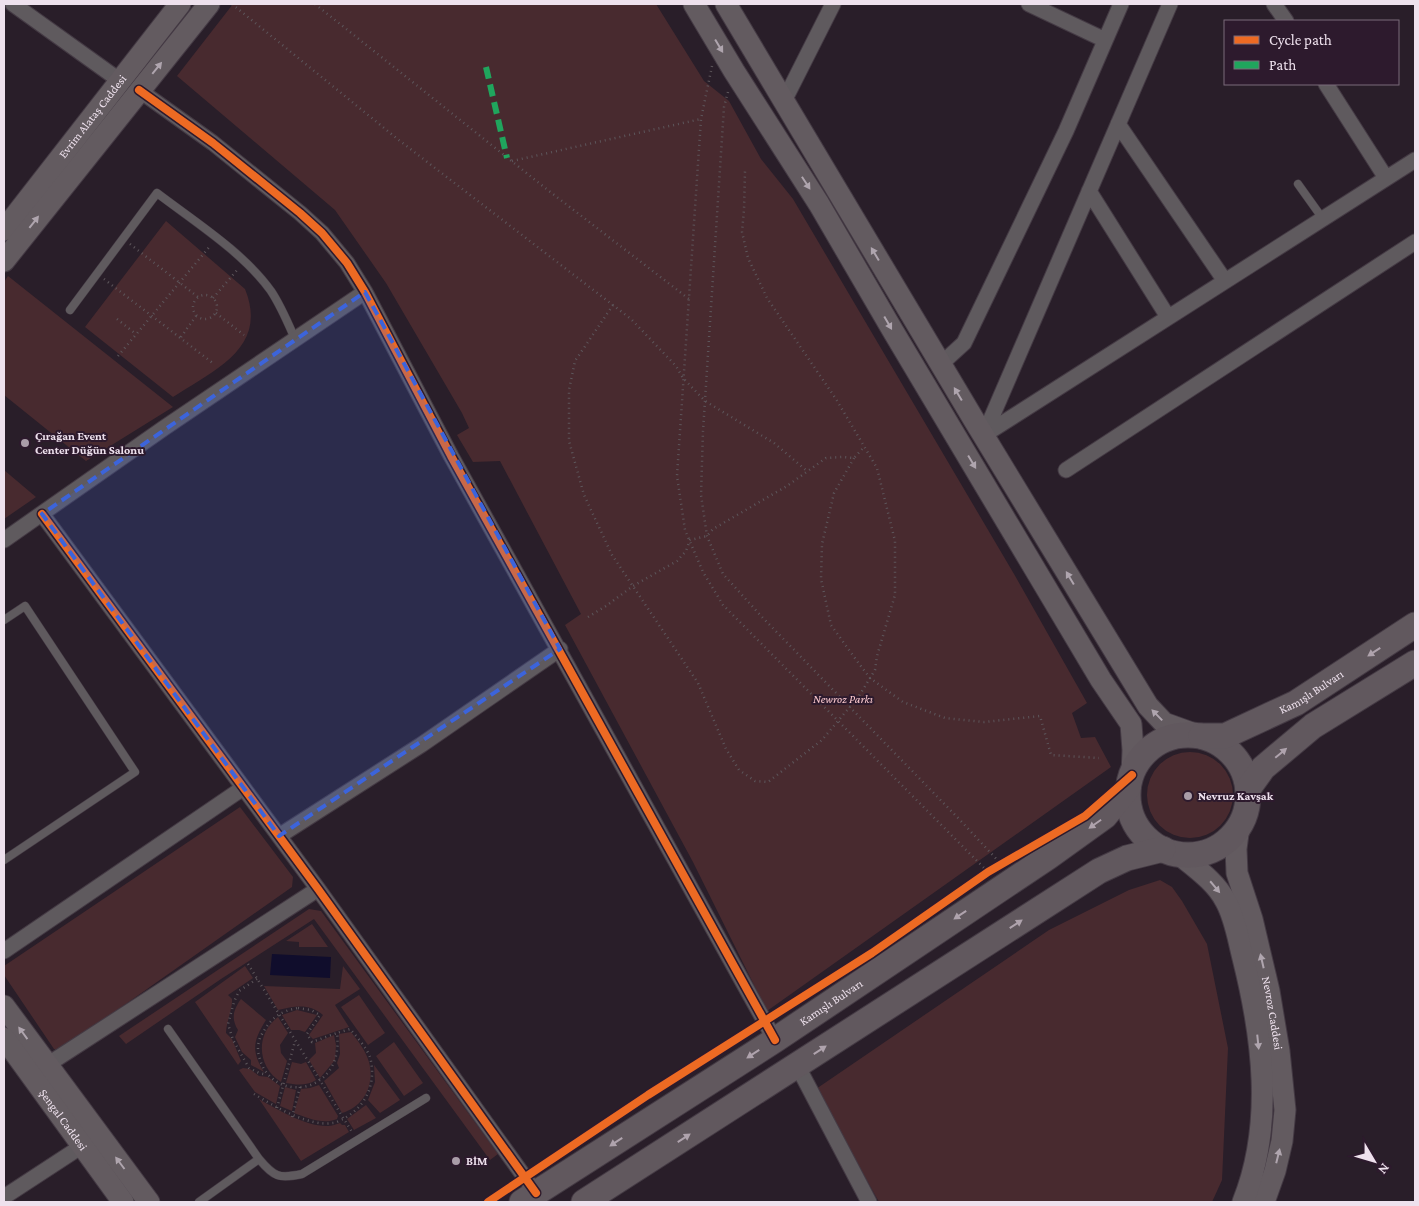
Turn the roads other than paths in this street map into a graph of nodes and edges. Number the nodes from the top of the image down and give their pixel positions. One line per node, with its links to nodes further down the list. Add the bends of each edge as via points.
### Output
1 (13, 4): 13 (street)
2 (180, 4): 13 (main road, Evrim Alataş Caddesi)
3 (209, 4): 15 (main road, one-way to 3)
4 (694, 4): 41 (main road, one-way to 41, via 819,204 1101,680 1131,724)
5 (726, 4): 16 (main road)
6 (833, 4): 16 (street)
7 (1029, 4): 12 (street)
8 (1121, 4): 12 (street)
9 (1170, 4): 17 (street)
10 (1274, 4): 11 (street)
11 (1285, 20)
12 (1105, 40): 31 (street, via 1066,131 964,344)
13 (119, 80): 23 (main road, Evrim Alataş Caddesi)
14 (1327, 85): 19 (street)
15 (139, 90): 25 (main road, one-way to 15); 27 (street, via 213,143 300,213 347,263)
16 (784, 101): 31 (main road, one-way to 16)
17 (1118, 124): 21 (street); 26 (street)
18 (1415, 160): 19 (street)
19 (1386, 178): 22 (street)
20 (1298, 184): 22 (lane)
21 (1089, 192): 29 (street); 32 (street)
22 (1323, 218): 26 (street)
23 (4, 230)
24 (1415, 242): 33 (street)
25 (4, 260)
26 (1225, 281): 29 (street)
27 (365, 292): 30 (street); 38 (street, via 446,447)
28 (70, 310): 30 (lane, via 157,192 256,273 272,292)
29 (1168, 317): 32 (street)
30 (295, 340): 34 (street)
31 (941, 364): 32 (main road, one-way to 31)
32 (984, 435): 40 (main road, one-way to 32, via 1164,723 1148,706)
33 (1066, 470)
34 (42, 514): 35 (street); 42 (street)
35 (4, 540)
36 (4, 620): 47 (lane, via 25,606 135,772)
37 (1415, 625): 40 (highway, Kamışlı Bulvarı, one-way to 40, via 1296,703 1225,736)
38 (560, 650): 45 (street); 53 (street)
39 (1415, 662): 43 (highway, one-way to 39, via 1263,768 1313,726)
40 (1200, 736): 41 (highway, via 1181,735 1162,740 1138,762); 43 (highway, via 1218,742 1233,754 1243,770)
41 (1130, 782): 46 (highway, via 1132,818 1150,841); 53 (highway, Kamışlı Bulvarı, one-way to 53, via 1105,816)
42 (243, 788): 45 (street); 49 (street)
43 (1248, 789): 44 (highway, via 1247,808)
44 (1240, 826): 46 (highway, via 1227,841 1212,850 1196,854); 67 (main road, Nevroz Caddesi, one-way to 44, via 1282,1141 1285,1110 1269,991 1252,918 1237,873 1236,849)
45 (279, 836): 48 (street)
46 (1171, 852): 54 (highway, one-way to 46, via 1099,871 1127,858); 66 (main road, Nevroz Caddesi, one-way to 66, via 1210,881 1225,900 1234,923 1252,1002 1263,1088 1262,1131)
47 (4, 860)
48 (318, 889): 55 (street); 60 (street)
49 (4, 951)
50 (4, 1006): 55 (main road, one-way to 50)
51 (168, 1029): 58 (lane)
52 (4, 1038): 57 (main road, Şengal Caddesi)
53 (775, 1040): 60 (highway, Kamışlı Bulvarı, one-way to 60)
54 (797, 1064): 64 (highway, one-way to 54); 65 (street)
55 (47, 1065): 62 (main road, one-way to 55)
56 (426, 1098): 58 (lane, via 302,1174 287,1178 278,1176)
57 (82, 1146): 59 (street); 61 (main road, Şengal Caddesi)
58 (259, 1159): 63 (lane)
59 (10, 1195)
60 (529, 1198)
61 (123, 1202)
62 (149, 1202)
63 (199, 1202)
64 (584, 1202)
65 (869, 1202)
66 (1243, 1202)
67 (1264, 1202)

